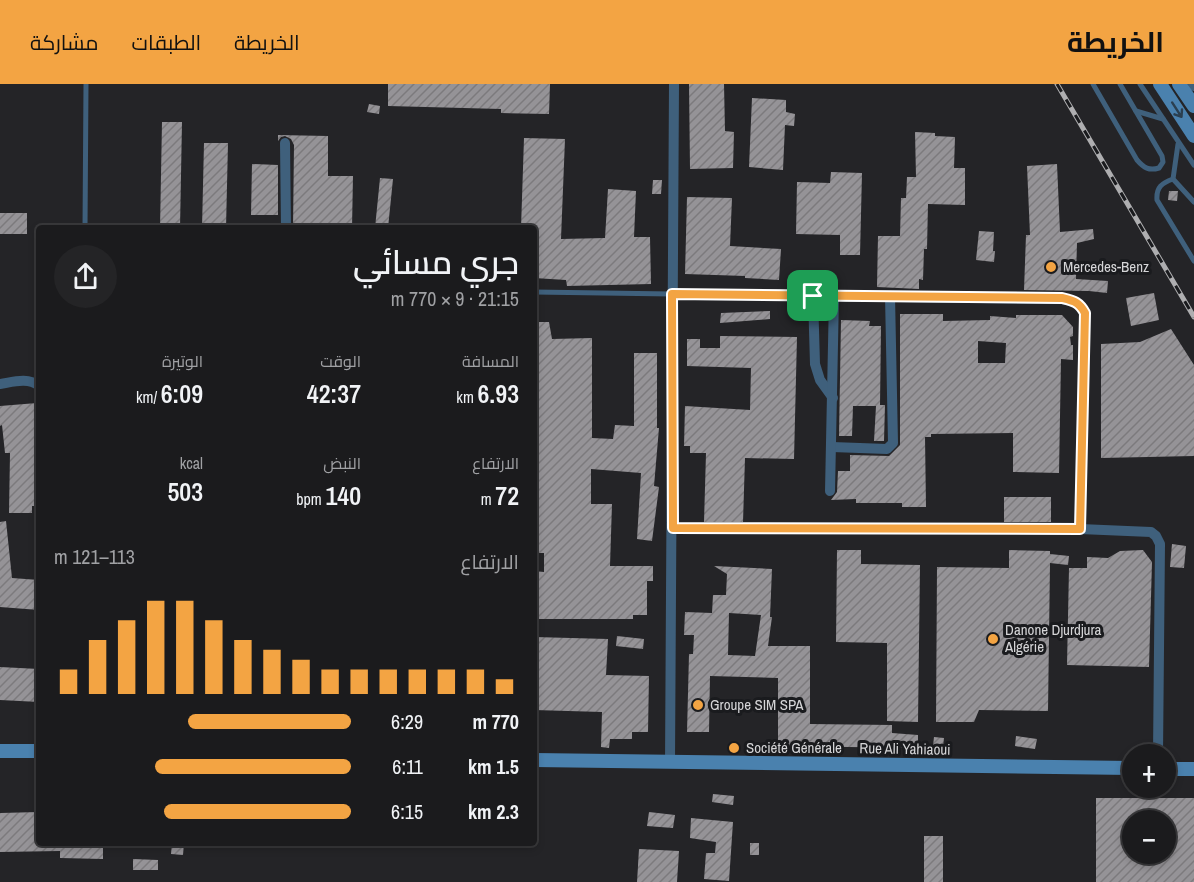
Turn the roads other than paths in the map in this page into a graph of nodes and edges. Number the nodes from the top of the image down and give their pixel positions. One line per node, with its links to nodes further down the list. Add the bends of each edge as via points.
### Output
1 (86, 84): 17 (lane)
2 (674, 84): 21 (street)
3 (1093, 84): 9 (lane, via 1137,160 1151,170 1159,168 1162,156)
4 (1120, 84): 9 (lane)
5 (1140, 84): 10 (lane)
6 (1160, 84): 11 (main road, one-way to 11)
7 (1179, 84): 8 (main road)
8 (1194, 106)
9 (1136, 111): 10 (lane)
10 (1163, 119): 13 (lane)
11 (1194, 136)
12 (285, 143): 18 (street)
13 (1178, 144): 14 (lane); 15 (lane)
14 (1194, 165)
15 (1173, 179): 16 (lane); 19 (lane, via 1161,184 1157,200)
16 (1194, 202)
17 (85, 225)
18 (286, 225)
19 (1194, 261)
20 (537, 292): 21 (lane)
21 (672, 294): 22 (street); 30 (street)
22 (813, 296): 23 (street); 27 (street, via 815,364 820,380)
23 (834, 296): 24 (street); 27 (street)
24 (890, 296): 28 (street, via 893,444 886,449); 31 (street, via 1062,298 1080,304 1085,313)
25 (0, 384): 26 (street)
26 (36, 384)
27 (833, 398): 28 (street)
28 (832, 447): 29 (street)
29 (830, 491)
30 (673, 528): 31 (street); 36 (street)
31 (1080, 529): 32 (street, via 1151,532 1160,544)
32 (1158, 744)
33 (0, 751): 34 (main road)
34 (36, 751)
35 (537, 760): 36 (main road, Rue Ali Yahiaoui)
36 (670, 763): 37 (main road, Rue Ali Yahiaoui)
37 (1122, 768)
38 (1176, 769): 39 (main road)
39 (1194, 769)

